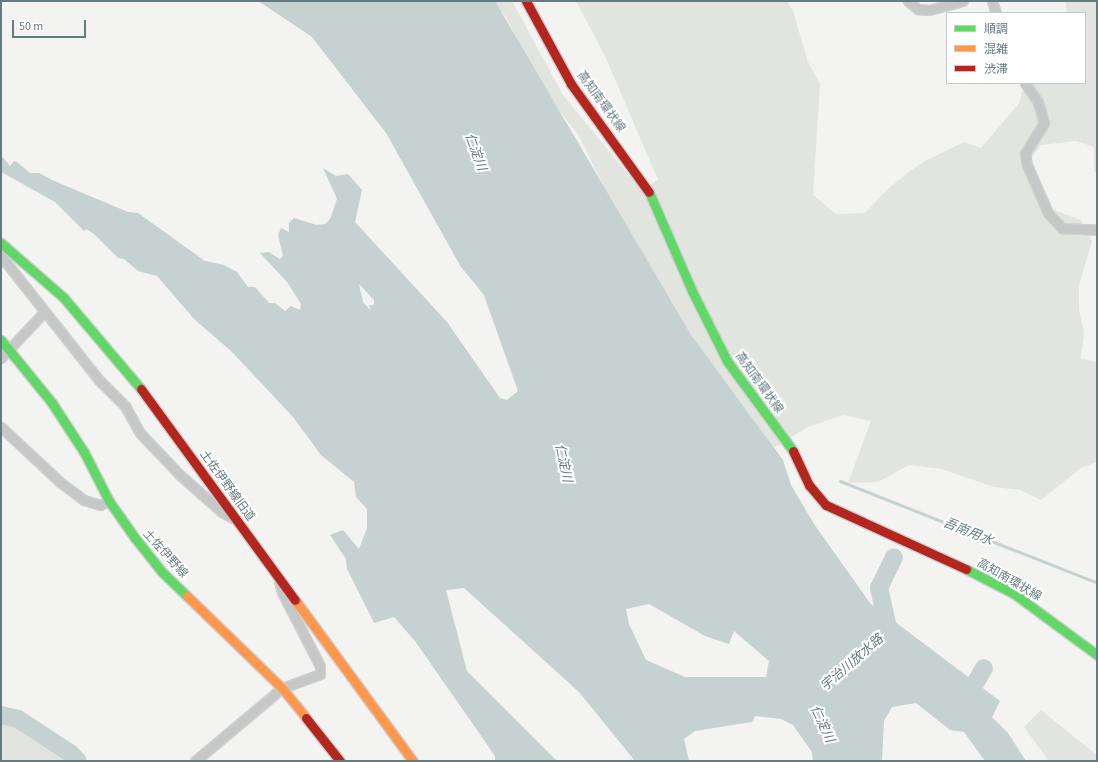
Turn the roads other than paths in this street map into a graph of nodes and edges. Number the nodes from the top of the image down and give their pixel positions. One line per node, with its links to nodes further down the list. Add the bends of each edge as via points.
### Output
1 (526, 1): 18 (main road, 高知南環状線, via 571,84 647,186 692,291 727,361 789,445 809,485 826,505 949,560 1013,593)
2 (908, 1): 3 (street, via 918,9 929,10)
3 (963, 1)
4 (992, 1): 5 (street)
5 (996, 12)
6 (1026, 84): 7 (street, via 1038,102 1044,123 1041,131 1027,147 1026,160 1048,213 1062,228)
7 (1097, 230)
8 (1, 243): 16 (main road, 土佐伊野線旧道, via 64,298 133,379)
9 (1, 256): 10 (street)
10 (44, 312): 12 (street); 16 (street, via 99,380 125,406 140,433 180,475 222,512)
11 (1, 340): 12 (main road, 土佐伊野線)
12 (9, 349): 13 (street); 15 (main road, 土佐伊野線, via 52,404 84,452)
13 (1, 358)
14 (1, 426): 15 (street, via 60,482 84,500 100,505)
15 (110, 501): 19 (main road, 土佐伊野線, via 162,572)
16 (236, 520): 17 (main road, 土佐伊野線旧道)
17 (278, 575): 19 (street, via 282,592 320,666 320,674 314,678); 22 (main road, 土佐伊野線旧道)
18 (1097, 655)
19 (282, 688): 20 (street); 21 (main road, 土佐伊野線)
20 (196, 761)
21 (340, 761)
22 (413, 761)

